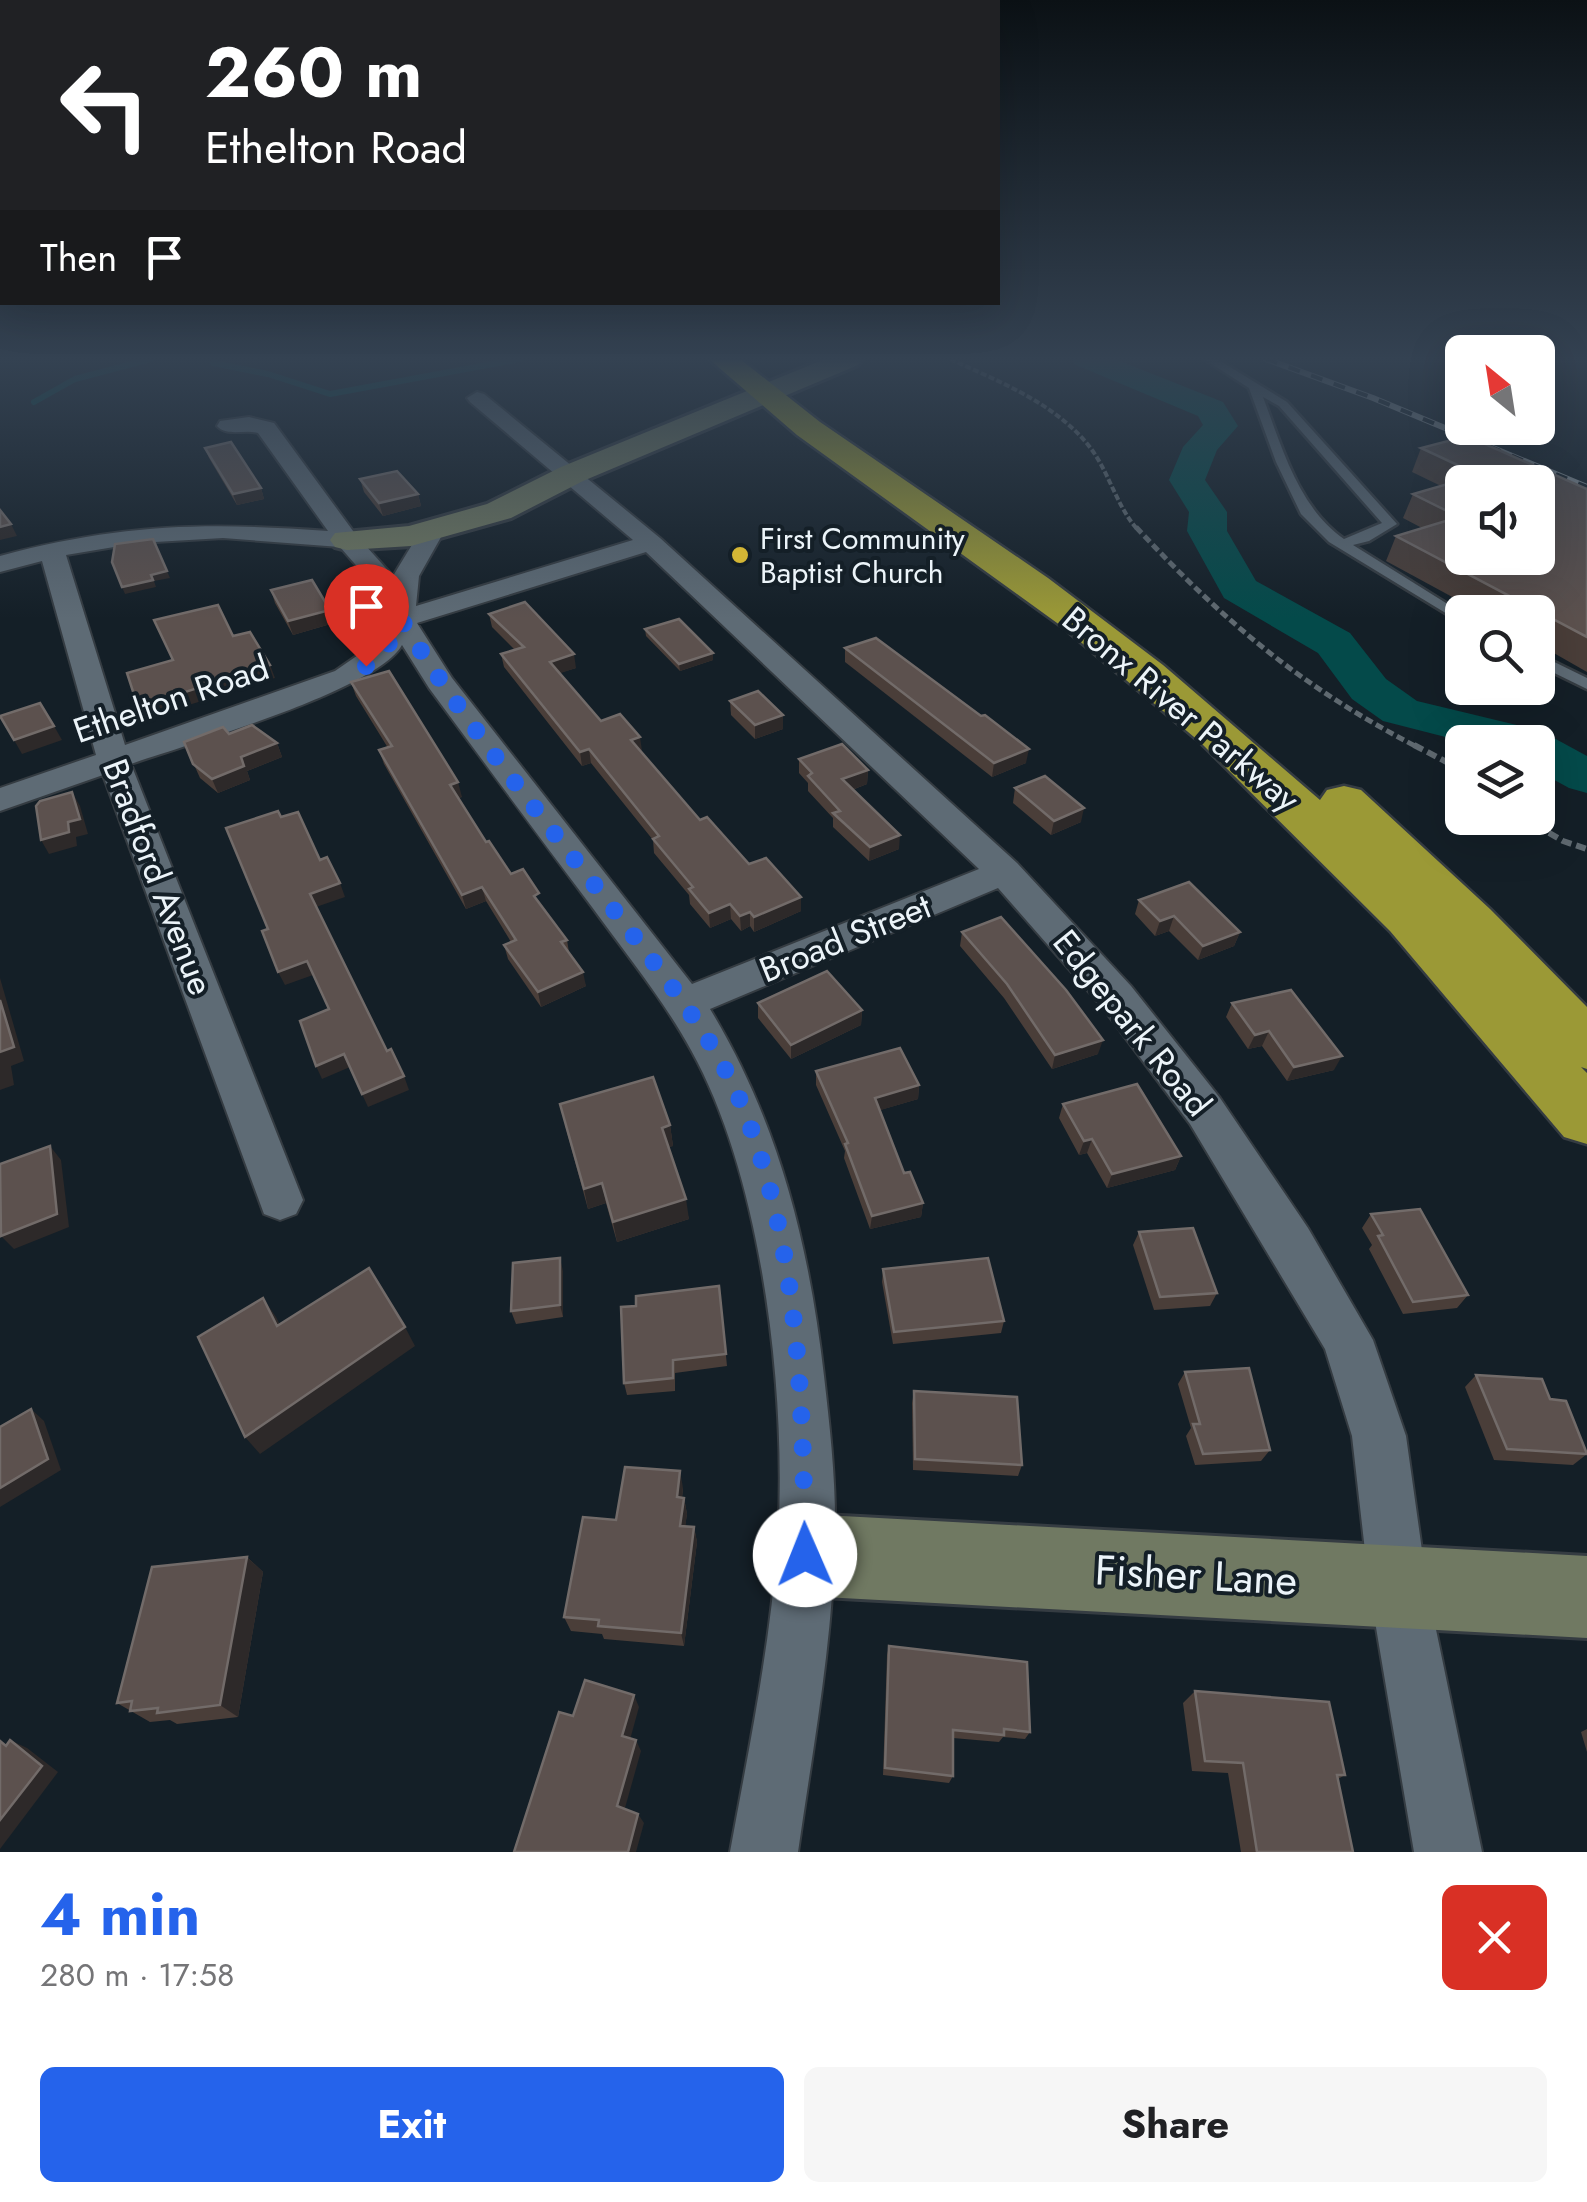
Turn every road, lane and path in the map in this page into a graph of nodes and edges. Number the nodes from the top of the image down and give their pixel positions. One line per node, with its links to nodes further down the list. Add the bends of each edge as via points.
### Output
1 (279, 445): 11 (street)
2 (537, 445): 9 (street, Edgepark Road)
3 (632, 445): 9 (street)
4 (853, 445): 28 (highway, Bronx River Parkway, via 1218,734 1380,888)
5 (867, 445): 27 (highway, Bronx River Parkway, via 1076,584 1252,721 1430,882)
6 (1088, 445): 21 (path, via 1132,523 1282,667 1348,711)
7 (1276, 445): 13 (lane, via 1306,511)
8 (1320, 445): 13 (lane, via 1390,524)
9 (572, 474): 10 (street, via 498,511); 12 (street, Edgepark Road)
10 (433, 530): 11 (street); 17 (street, via 406,576)
11 (347, 540): 14 (street, via 188,531); 17 (street, via 388,586)
12 (650, 542): 17 (street); 25 (street, Edgepark Road)
13 (1342, 544): 16 (lane)
14 (51, 549): 15 (street); 20 (street, Bradford Avenue)
15 (0, 564)
16 (1445, 609)
17 (401, 619): 20 (street, Ethelton Road, via 386,649 345,677); 26 (street, via 439,682)
18 (1555, 668): 19 (lane)
19 (1587, 684)
20 (113, 758): 22 (street, Ethelton Road); 29 (street, Bradford Avenue)
21 (1445, 761)
22 (0, 800)
23 (1552, 835): 24 (path)
24 (1587, 849)
25 (1004, 872): 26 (street, Broad Street); 31 (street, Edgepark Road, via 1117,996 1205,1112 1348,1340 1379,1436)
26 (685, 1003): 30 (street, via 745,1112 778,1223 803,1430)
27 (1587, 1044)
28 (1587, 1118)
29 (280, 1200)
30 (805, 1555): 31 (street, Fisher Lane); 33 (street)
31 (1398, 1586): 32 (street, Fisher Lane); 34 (street, Edgepark Road)
32 (1587, 1597)
33 (764, 1852)
34 (1448, 1852)

